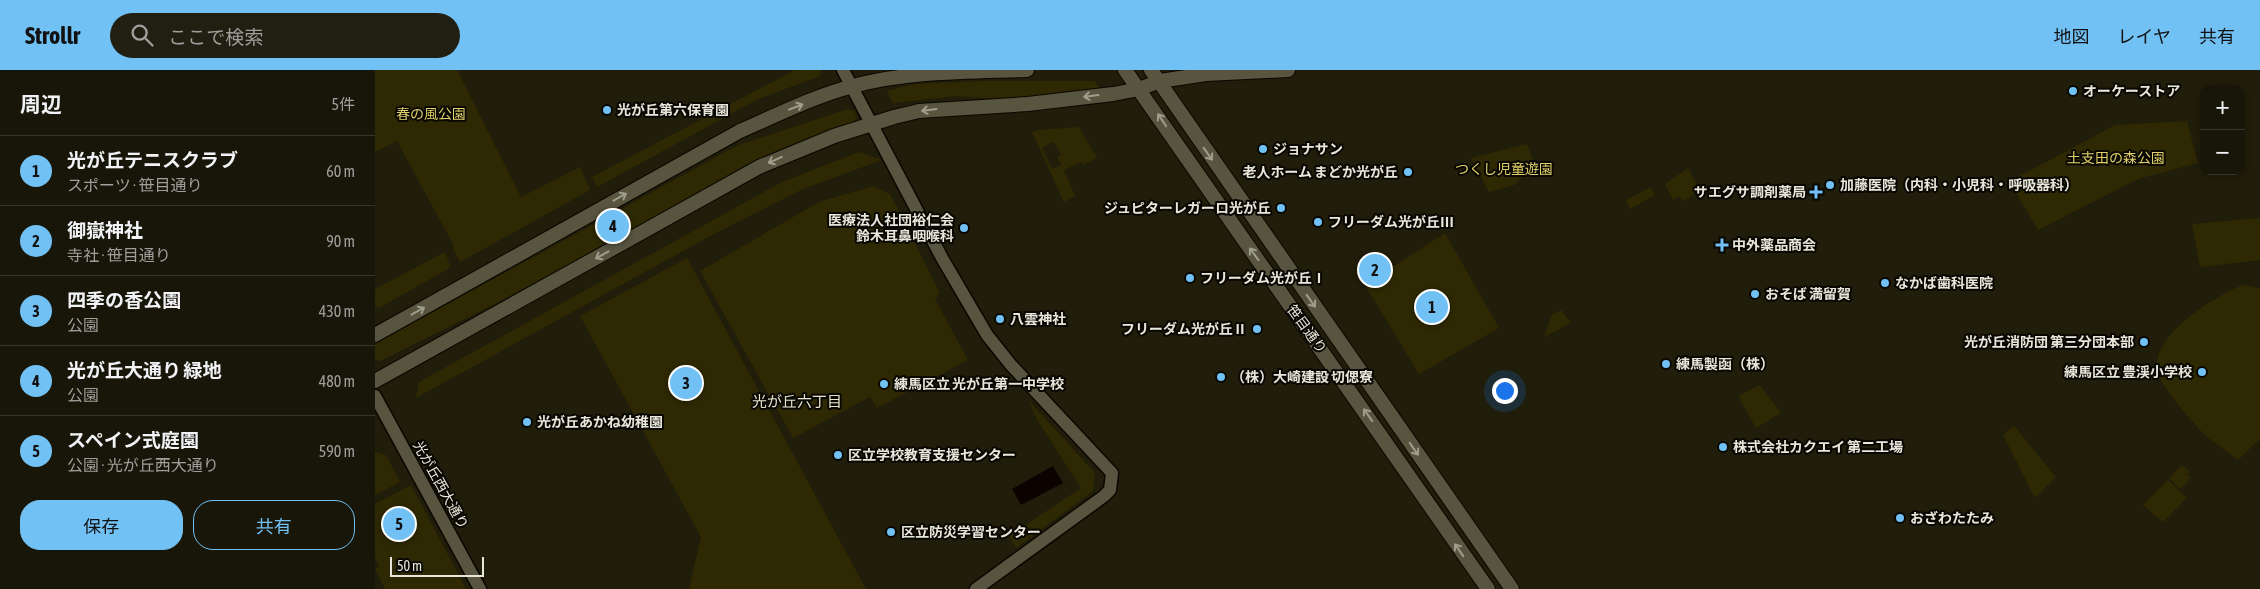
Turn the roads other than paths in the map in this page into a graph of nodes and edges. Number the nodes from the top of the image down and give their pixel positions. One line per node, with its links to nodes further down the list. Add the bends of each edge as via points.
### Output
1 (843, 70): 7 (street)
2 (1027, 70): 7 (main road, via 929,72)
3 (1127, 70): 6 (main road); 8 (main road, 笹目通り)
4 (1151, 70): 6 (main road, 笹目通り)
5 (1288, 70): 6 (main road, via 1206,74)
6 (1160, 82): 8 (main road); 16 (main road, 笹目通り, one-way to 16)
7 (852, 86): 9 (street); 10 (main road, one-way to 7, via 740,130)
8 (1139, 89): 9 (main road, one-way to 9, via 1028,104 919,111); 15 (main road, 笹目通り, one-way to 8)
9 (872, 124): 11 (main road, one-way to 11, via 759,167); 14 (street, via 942,258 987,335 1112,473 1110,490 1104,496)
10 (375, 335)
11 (375, 381)
12 (375, 396): 13 (street, 光が丘西大通り)
13 (480, 589)
14 (976, 589)
15 (1488, 589)
16 (1512, 589)

